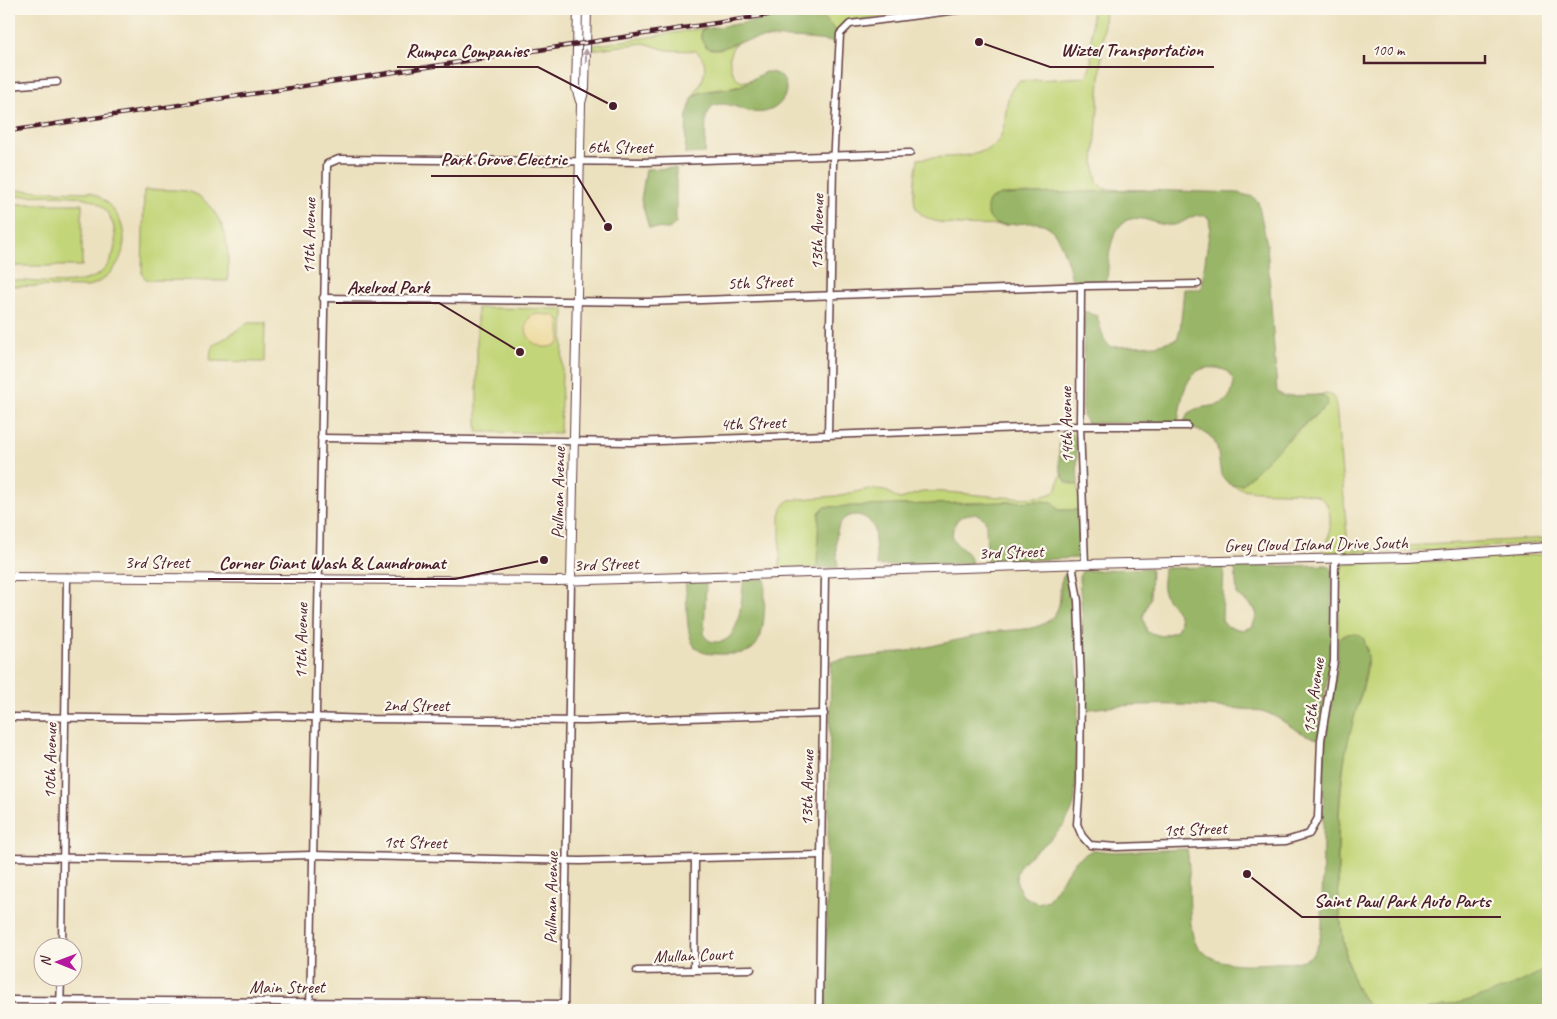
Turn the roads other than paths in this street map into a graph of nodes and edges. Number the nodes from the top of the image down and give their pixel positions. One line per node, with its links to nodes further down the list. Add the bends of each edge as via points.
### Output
1 (578, 9): 6 (street, Pullman Avenue, via 576,88)
2 (586, 9): 6 (street, Pullman Avenue, one-way to 2, via 585,88)
3 (965, 9): 8 (street, 13th Avenue, via 854,24 842,30)
4 (57, 82): 5 (street)
5 (9, 86)
6 (581, 103): 10 (street, Pullman Avenue)
7 (910, 153): 8 (street, 6th Street)
8 (834, 155): 10 (street, 6th Street); 13 (street, 13th Avenue)
9 (330, 162): 10 (street, 6th Street, via 339,159); 14 (street, 11th Avenue, via 326,172)
10 (580, 162): 15 (street, Pullman Avenue)
11 (1198, 284): 12 (street, 5th Street)
12 (1081, 286): 13 (street, 5th Street); 16 (street, 14th Avenue)
13 (830, 295): 15 (street, 5th Street, via 647,302); 18 (street, 13th Avenue)
14 (323, 298): 15 (street, 5th Street); 19 (street, 11th Avenue)
15 (577, 301): 20 (street, Pullman Avenue)
16 (1080, 426): 17 (street, 4th Street); 18 (street, 4th Street); 24 (street, 14th Avenue)
17 (1187, 426)
18 (828, 435): 20 (street, 4th Street, via 642,442)
19 (321, 438): 20 (street, 4th Street); 28 (street, 11th Avenue)
20 (574, 441): 29 (street, Pullman Avenue)
21 (1548, 547): 22 (street, Grey Cloud Island Drive South, via 1459,555)
22 (1335, 558): 24 (street, Grey Cloud Island Drive South); 35 (street, 15th Avenue, via 1334,661 1321,740 1319,815)
23 (1072, 564): 24 (street, 3rd Street); 25 (street, 3rd Street); 35 (street, 1st Street, via 1078,596 1081,685 1077,816 1083,838 1094,846 1113,847 1281,842)
24 (1084, 564)
25 (825, 573): 29 (street, 3rd Street); 30 (street, 13th Avenue)
26 (9, 577): 27 (street, 3rd Street)
27 (67, 577): 28 (street, 3rd Street); 32 (street, 10th Avenue)
28 (318, 579): 29 (street, 3rd Street); 33 (street, 11th Avenue)
29 (571, 580): 34 (street, Pullman Avenue)
30 (824, 714): 34 (street, 2nd Street); 37 (street, 13th Avenue)
31 (9, 717): 32 (street, 2nd Street)
32 (65, 717): 33 (street, 2nd Street); 39 (street, 10th Avenue)
33 (315, 717): 34 (street, 2nd Street); 36 (street, 11th Avenue)
34 (569, 721): 41 (street, Pullman Avenue)
35 (1309, 834)
36 (312, 855): 39 (street, 1st Street); 41 (street, 1st Street); 50 (street, 11th Avenue)
37 (821, 855): 40 (street, 1st Street); 51 (street, 13th Avenue)
38 (9, 857): 39 (street, 1st Street)
39 (63, 857): 42 (street, 10th Avenue)
40 (695, 859): 41 (street, 1st Street); 44 (street)
41 (567, 860): 52 (street, Pullman Avenue)
42 (62, 936)
43 (751, 969): 44 (street, Mullan Court)
44 (694, 970): 45 (street, Mullan Court)
45 (637, 971)
46 (61, 986): 48 (street)
47 (9, 1000): 48 (street, Main Street)
48 (61, 1000): 49 (street, Main Street); 53 (street)
49 (185, 1001): 50 (street, Main Street); 54 (street)
50 (310, 1002): 52 (street, Main Street); 55 (street, 11th Avenue)
51 (819, 1005)
52 (564, 1007)
53 (60, 1010)
54 (185, 1010)
55 (310, 1010)

